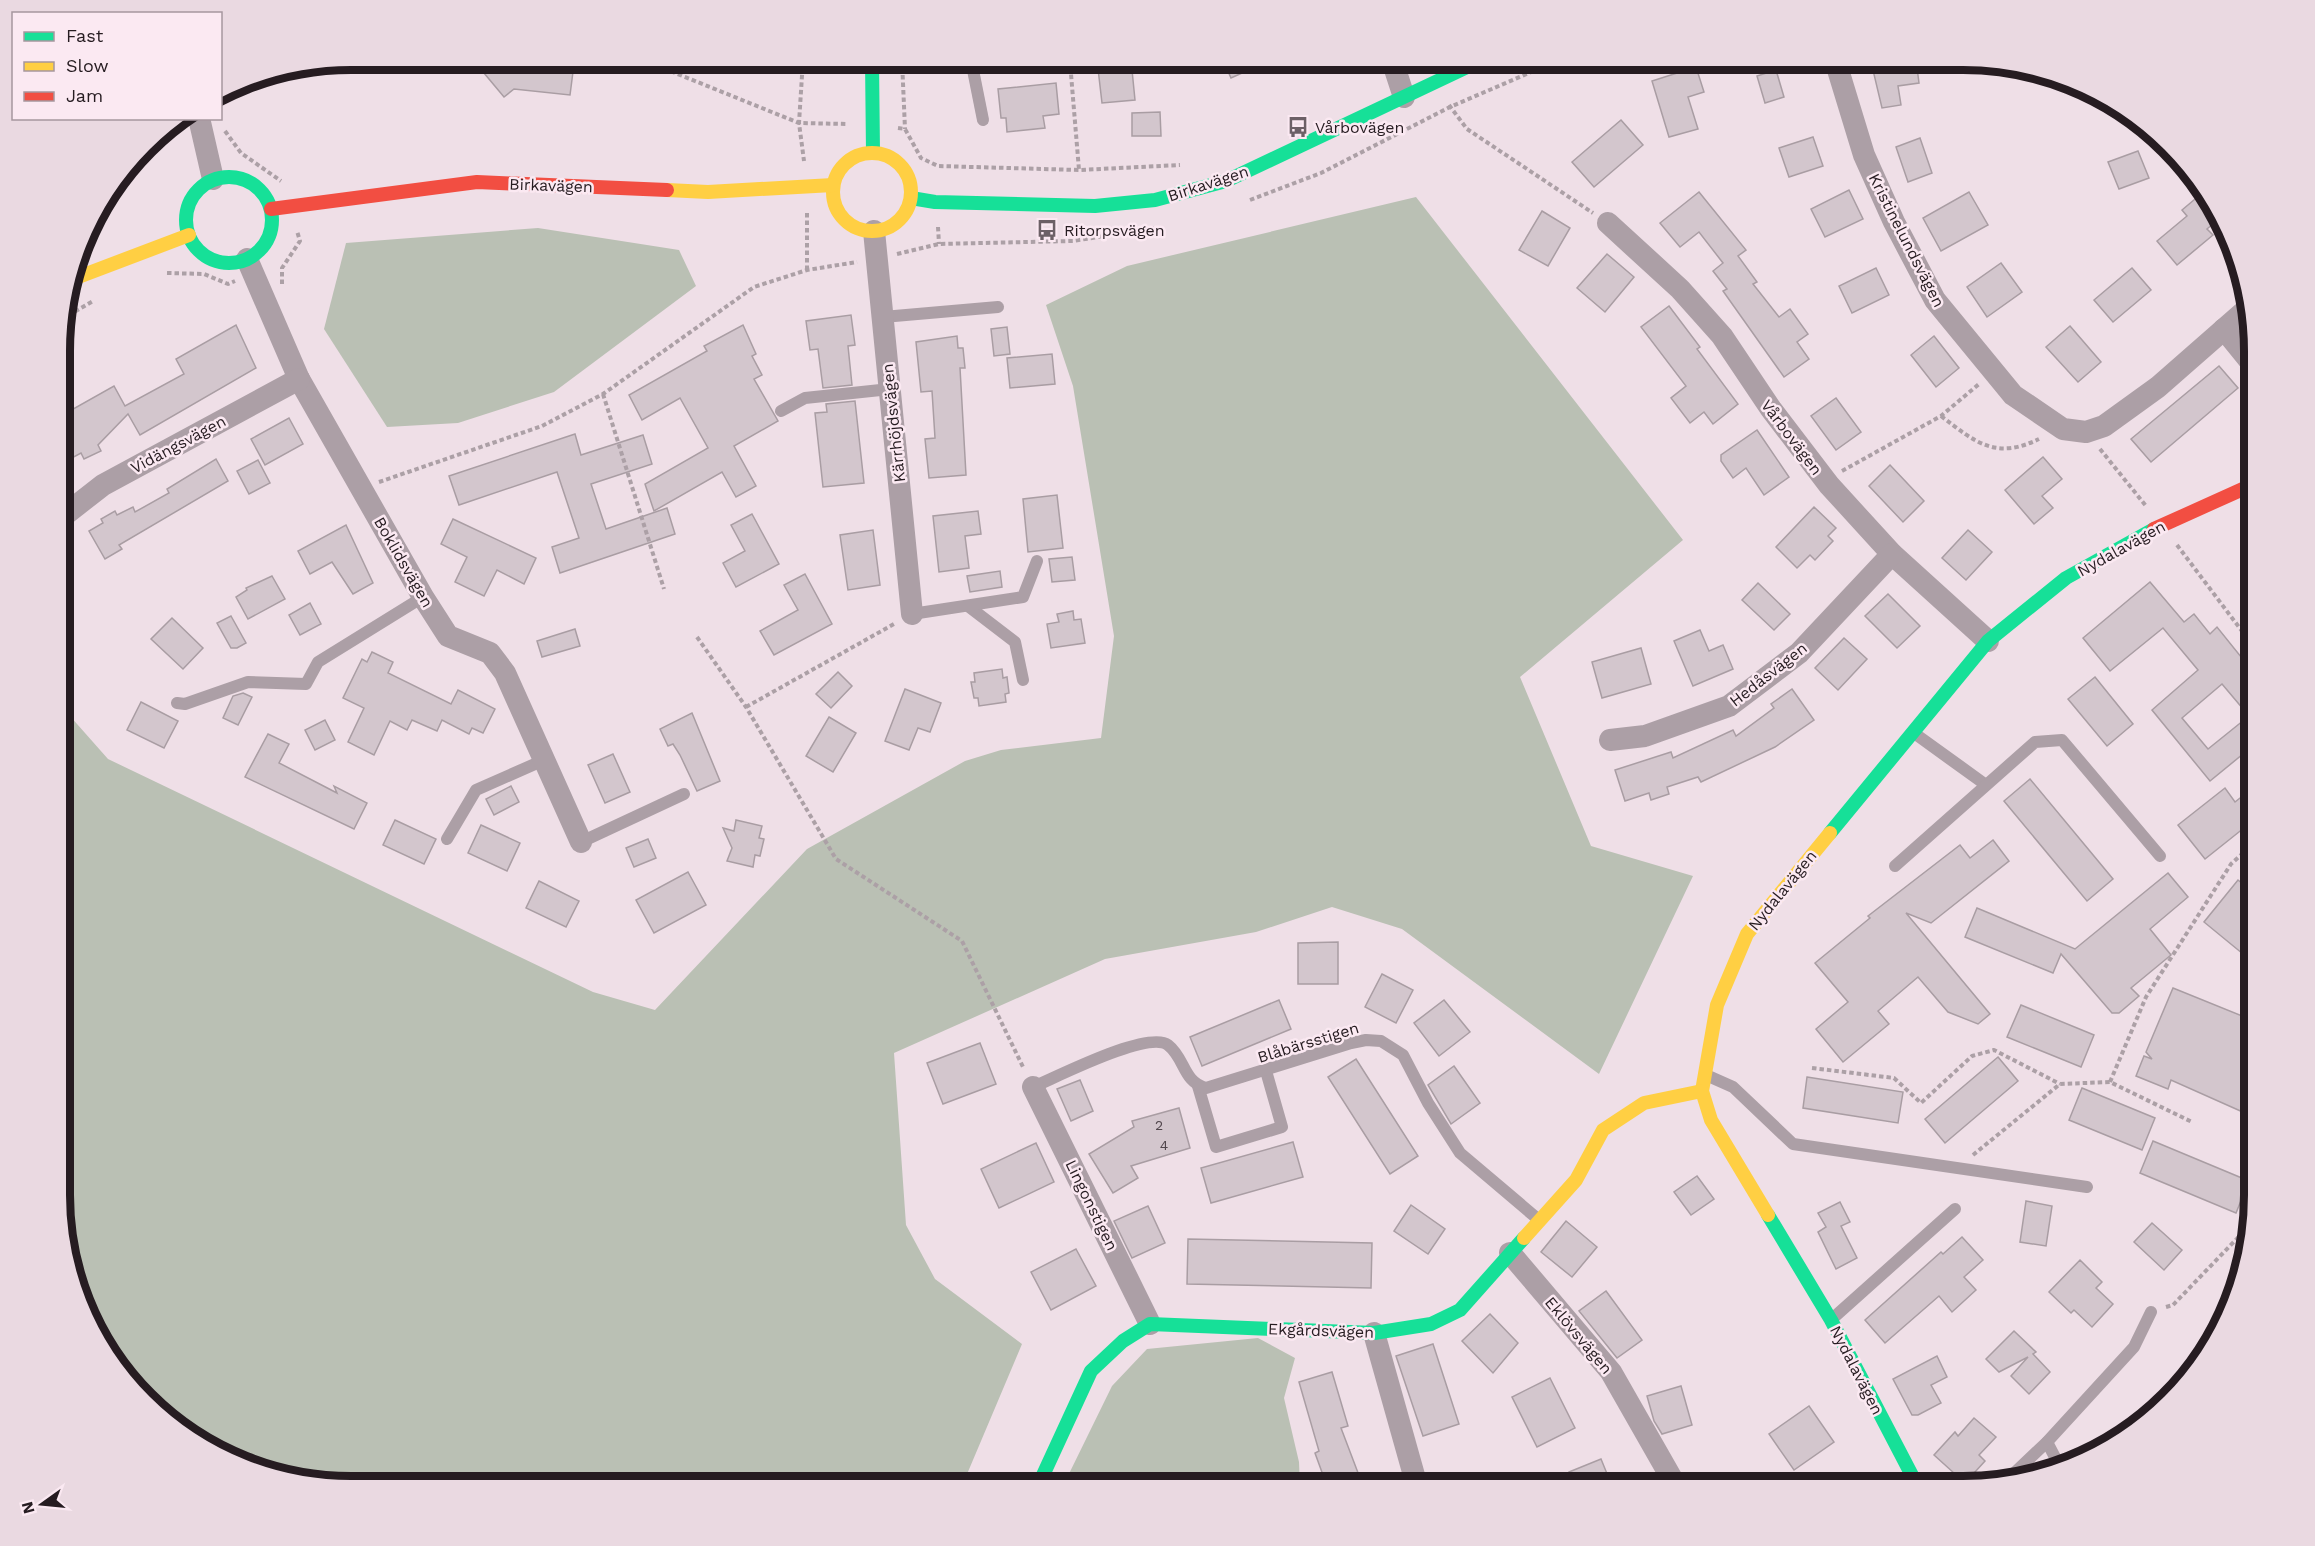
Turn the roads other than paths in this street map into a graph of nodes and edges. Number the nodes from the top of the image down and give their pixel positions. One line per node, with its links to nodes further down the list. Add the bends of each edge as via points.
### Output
1 (873, 70): 9 (street)
2 (973, 70): 8 (lane)
3 (1395, 70): 6 (street)
4 (1461, 70): 6 (street, Birkavägen)
5 (1837, 70): 22 (street, Kristinelundsvägen, via 1864,155 1935,300 2013,395 2063,429 2086,432 2104,426 2158,387)
6 (1404, 97): 12 (street, Birkavägen, via 1226,181 1155,200 1095,206)
7 (199, 120): 10 (street)
8 (983, 120)
9 (873, 153): 11 (street, via 847,162); 12 (street, via 902,166 910,182)
10 (213, 179): 13 (street, via 230,176 246,180 262,192); 16 (street, via 189,203)
11 (833, 185): 13 (street, Birkavägen, via 708,192 477,182); 15 (street, via 835,206 846,221)
12 (910, 198): 15 (street, via 901,219)
13 (271, 209): 17 (street, via 268,238)
14 (1608, 223): 29 (street, Vårbovägen, via 1680,289 1722,336 1770,409)
15 (874, 231): 21 (street, Kärrhöjdsvägen)
16 (189, 235): 17 (street, via 200,252 213,260); 18 (street)
17 (251, 266): 24 (street, Boklidsvägen)
18 (81, 276)
19 (998, 307): 21 (lane)
20 (2242, 314): 22 (street, Kristinelundsvägen)
21 (883, 317): 25 (street, Kärrhöjdsvägen)
22 (2224, 329): 23 (street)
23 (2244, 354)
24 (299, 379): 28 (street, Vidängsvägen, via 103,484); 31 (street, Boklidsvägen)
25 (890, 389): 26 (lane, via 805,398); 33 (street, Kärrhöjdsvägen)
26 (781, 411)
27 (2244, 488): 34 (street, Nydalavägen, via 2161,525 2066,578)
28 (70, 511)
29 (1892, 554): 34 (street, Vårbovägen); 38 (street, Hedåsvägen, via 1799,653 1729,706 1645,736)
30 (1037, 561): 32 (lane, via 1023,597)
31 (423, 597): 36 (lane, via 318,662 306,684 248,682 185,704); 39 (street, Boklidsvägen, via 448,636 490,653 506,673)
32 (968, 606): 33 (lane); 35 (lane, via 1015,642)
33 (912, 614)
34 (1988, 641): 37 (street, Nydalavägen)
35 (1023, 680)
36 (177, 703)
37 (1911, 731): 40 (lane); 47 (street, Nydalavägen, via 1747,934 1717,1005)
38 (1610, 740)
39 (544, 760): 42 (lane, via 476,790); 43 (street, Boklidsvägen)
40 (1986, 785): 44 (lane, via 2035,742 2062,740); 45 (lane)
41 (684, 794): 43 (lane)
42 (447, 840)
43 (581, 842)
44 (2160, 856)
45 (1895, 866)
46 (1266, 1071): 48 (lane, Blåbärsstigen, via 1214,1087); 48 (lane, via 1282,1128 1216,1147); 53 (lane, Blåbärsstigen, via 1366,1040 1392,1047 1403,1054 1460,1153)
47 (1706, 1075): 50 (street, Nydalavägen); 51 (lane, via 1733,1087 1793,1144)
48 (1198, 1086): 49 (lane, via 1188,1078 1167,1044 1156,1040 1118,1051)
49 (1034, 1087): 57 (street, Lingonstigen)
50 (1702, 1091): 53 (street, Ekgårdsvägen, via 1644,1103 1603,1130 1576,1180); 56 (street, Nydalavägen, via 1711,1120)
51 (2087, 1187)
52 (1955, 1209): 56 (lane)
53 (1539, 1221): 54 (street, Ekgårdsvägen)
54 (1510, 1253): 58 (street, Ekgårdsvägen, via 1460,1310 1431,1324); 64 (street, Eklövsvägen, via 1611,1372)
55 (2151, 1312): 59 (lane, via 2134,1347)
56 (1831, 1320): 65 (street, Nydalavägen)
57 (1150, 1324): 58 (street, Ekgårdsvägen); 62 (street, via 1091,1371)
58 (1374, 1333): 63 (street)
59 (2047, 1442): 60 (lane); 61 (lane)
60 (2057, 1460)
61 (2017, 1470)
62 (1043, 1476)
63 (1414, 1476)
64 (1671, 1476)
65 (1912, 1476)

